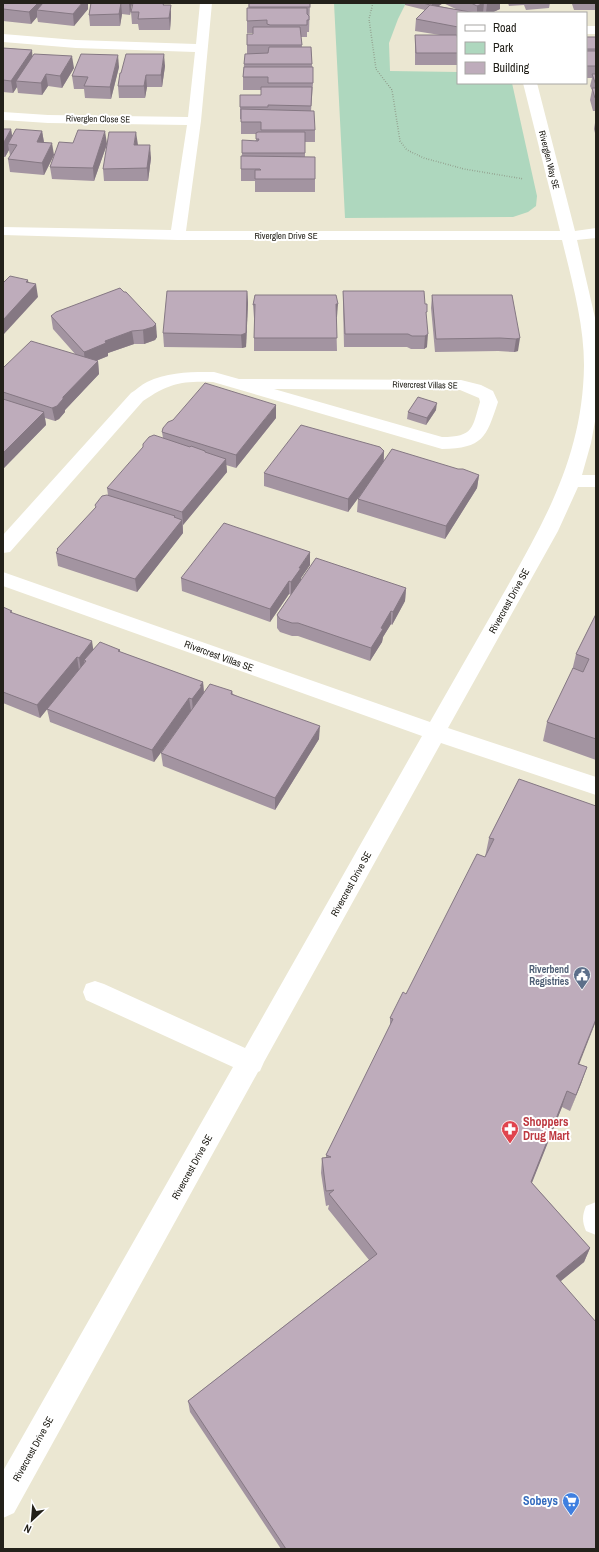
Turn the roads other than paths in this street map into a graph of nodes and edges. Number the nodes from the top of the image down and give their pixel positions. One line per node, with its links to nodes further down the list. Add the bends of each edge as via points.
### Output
1 (206, 3): 3 (street)
2 (3, 38): 3 (street, via 76,44)
3 (202, 48): 6 (street)
4 (530, 84): 10 (street, Riverglen Way SE)
5 (3, 116): 6 (street, Riverglen Close SE, via 48,119)
6 (194, 120): 9 (street)
7 (3, 231): 9 (street, Riverglen Drive SE)
8 (596, 232): 10 (street, Riverglen Drive SE)
9 (178, 236): 10 (street, Riverglen Drive SE)
10 (569, 236): 11 (street, Riverglen Drive SE); 12 (street, Rivercrest Drive SE)
11 (596, 240)
12 (593, 348): 14 (street, Rivercrest Drive SE, via 592,377 583,438)
13 (238, 384): 13 (street, Rivercrest Villas SE, via 442,443 457,443 478,434 489,402 487,394 461,385); 16 (street, Rivercrest Villas SE, via 214,377 196,376 152,386 137,398)
14 (571, 481): 15 (street); 18 (street, Rivercrest Drive SE, via 522,578)
15 (596, 481)
16 (3, 547)
17 (3, 579): 18 (street, Rivercrest Villas SE)
18 (436, 732): 19 (street, Rivercrest Villas SE); 21 (street, Rivercrest Drive SE)
19 (596, 786)
20 (95, 992): 21 (street)
21 (251, 1063): 24 (street, Rivercrest Drive SE)
22 (596, 1216): 23 (street)
23 (596, 1221)
24 (3, 1502)

